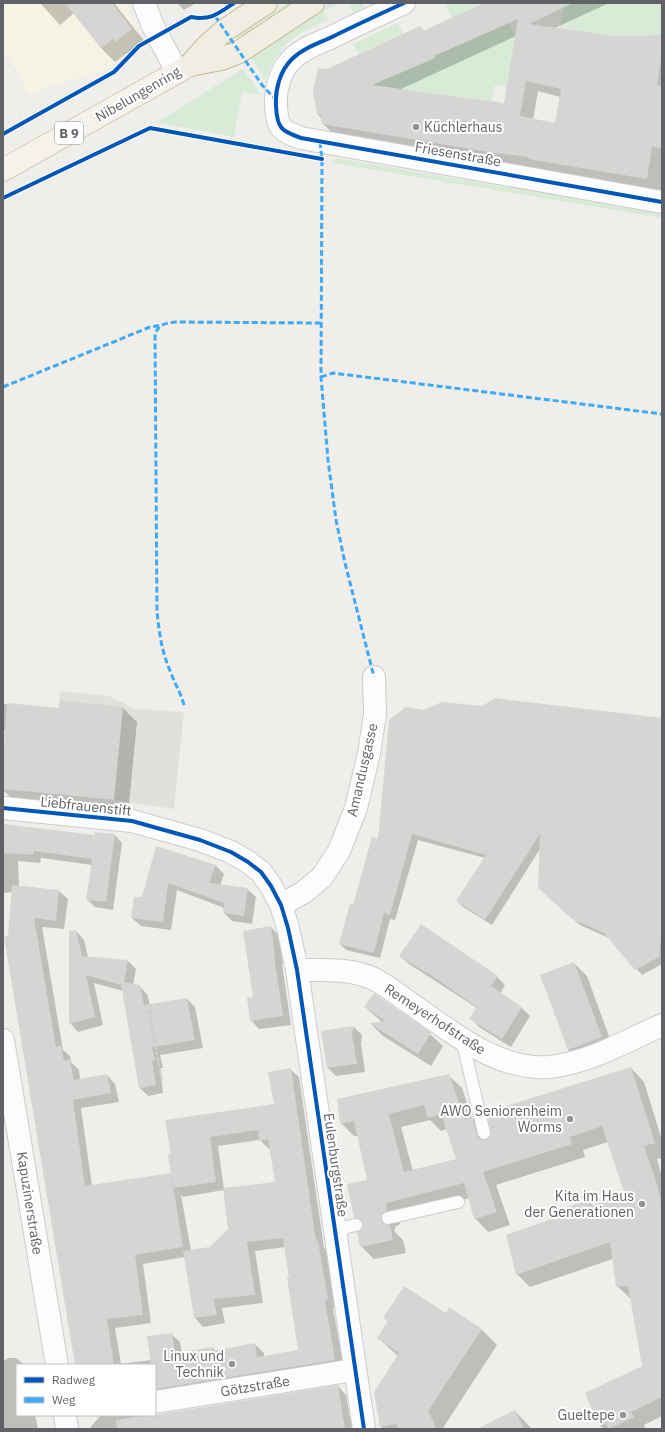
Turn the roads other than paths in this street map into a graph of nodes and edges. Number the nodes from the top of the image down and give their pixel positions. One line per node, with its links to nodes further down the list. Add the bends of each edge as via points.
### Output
1 (144, 3): 6 (street, via 153,26)
2 (150, 3): 6 (street, via 165,20)
3 (266, 3): 6 (highway, B 9, via 225,30)
4 (313, 3): 6 (highway, B 9, via 239,52)
5 (404, 3): 8 (street, Friesenstraße, via 312,46 293,58 282,72 276,100 276,116 285,133 301,138)
6 (183, 68): 7 (main road, Nibelungenring / B 9)
7 (3, 170)
8 (662, 202)
9 (374, 677): 11 (street, Amandusgasse, via 375,714 369,753 356,808 339,851 322,877 304,892)
10 (3, 808): 11 (street, Liebfrauenstift, via 132,821 200,840 231,852 261,872)
11 (281, 905): 12 (street, Eulenburgstraße)
12 (297, 970): 14 (street, Remeyerhofstraße, via 338,969 374,979); 20 (street, Eulenburgstraße)
13 (662, 1025): 14 (street, Remeyerhofstraße, via 596,1055 549,1067 523,1067 500,1060)
14 (462, 1039): 16 (lane)
15 (3, 1040): 21 (street, Kapuzinerstraße)
16 (484, 1133)
17 (458, 1202): 18 (lane)
18 (388, 1218)
19 (356, 1225): 20 (lane)
20 (334, 1230): 22 (street, Eulenburgstraße)
21 (57, 1364)
22 (354, 1370): 23 (street, Götzstraße); 24 (street, Eulenburgstraße)
23 (156, 1402)
24 (364, 1429)

